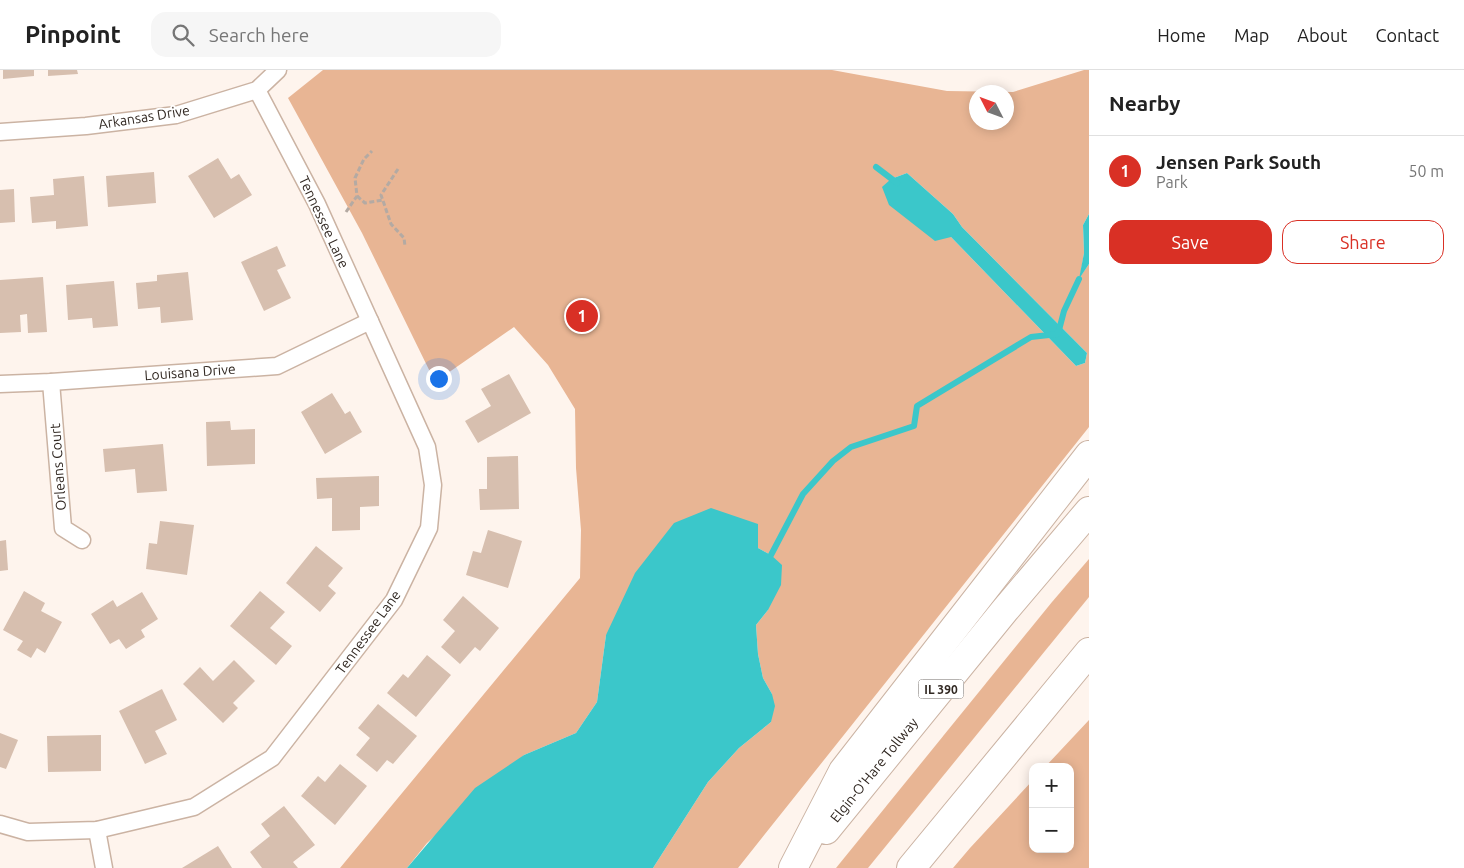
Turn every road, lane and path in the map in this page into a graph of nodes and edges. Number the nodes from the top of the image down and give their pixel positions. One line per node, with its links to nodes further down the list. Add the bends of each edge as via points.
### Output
1 (278, 70): 2 (street, Arkansas Drive)
2 (257, 90): 3 (street, Arkansas Drive, via 176,115); 10 (street, Tennessee Lane, via 317,204)
3 (0, 132)
4 (372, 151): 6 (path, via 364,159 355,178)
5 (398, 169): 7 (path, via 381,195)
6 (357, 196): 7 (path, via 365,203); 8 (path)
7 (383, 200): 9 (path, via 391,224 404,238)
8 (346, 212)
9 (405, 246)
10 (370, 321): 11 (street, Louisana Drive, via 277,366); 20 (street, Tennessee Lane, via 427,447 433,485 428,528 394,600 272,758 194,807)
11 (51, 382): 12 (street, Louisana Drive); 15 (street, Orleans Court, via 63,528)
12 (0, 384)
13 (1089, 455): 22 (highway, via 843,771)
14 (1089, 512): 22 (highway, Elgin-O'Hare Tollway / IL 390)
15 (82, 540)
16 (1089, 652): 18 (highway)
17 (1089, 678): 18 (highway)
18 (1039, 713): 23 (highway)
19 (0, 824): 20 (street, Tennessee Lane, via 28,832)
20 (97, 830): 21 (street)
21 (104, 868)
22 (794, 868)
23 (911, 868)

